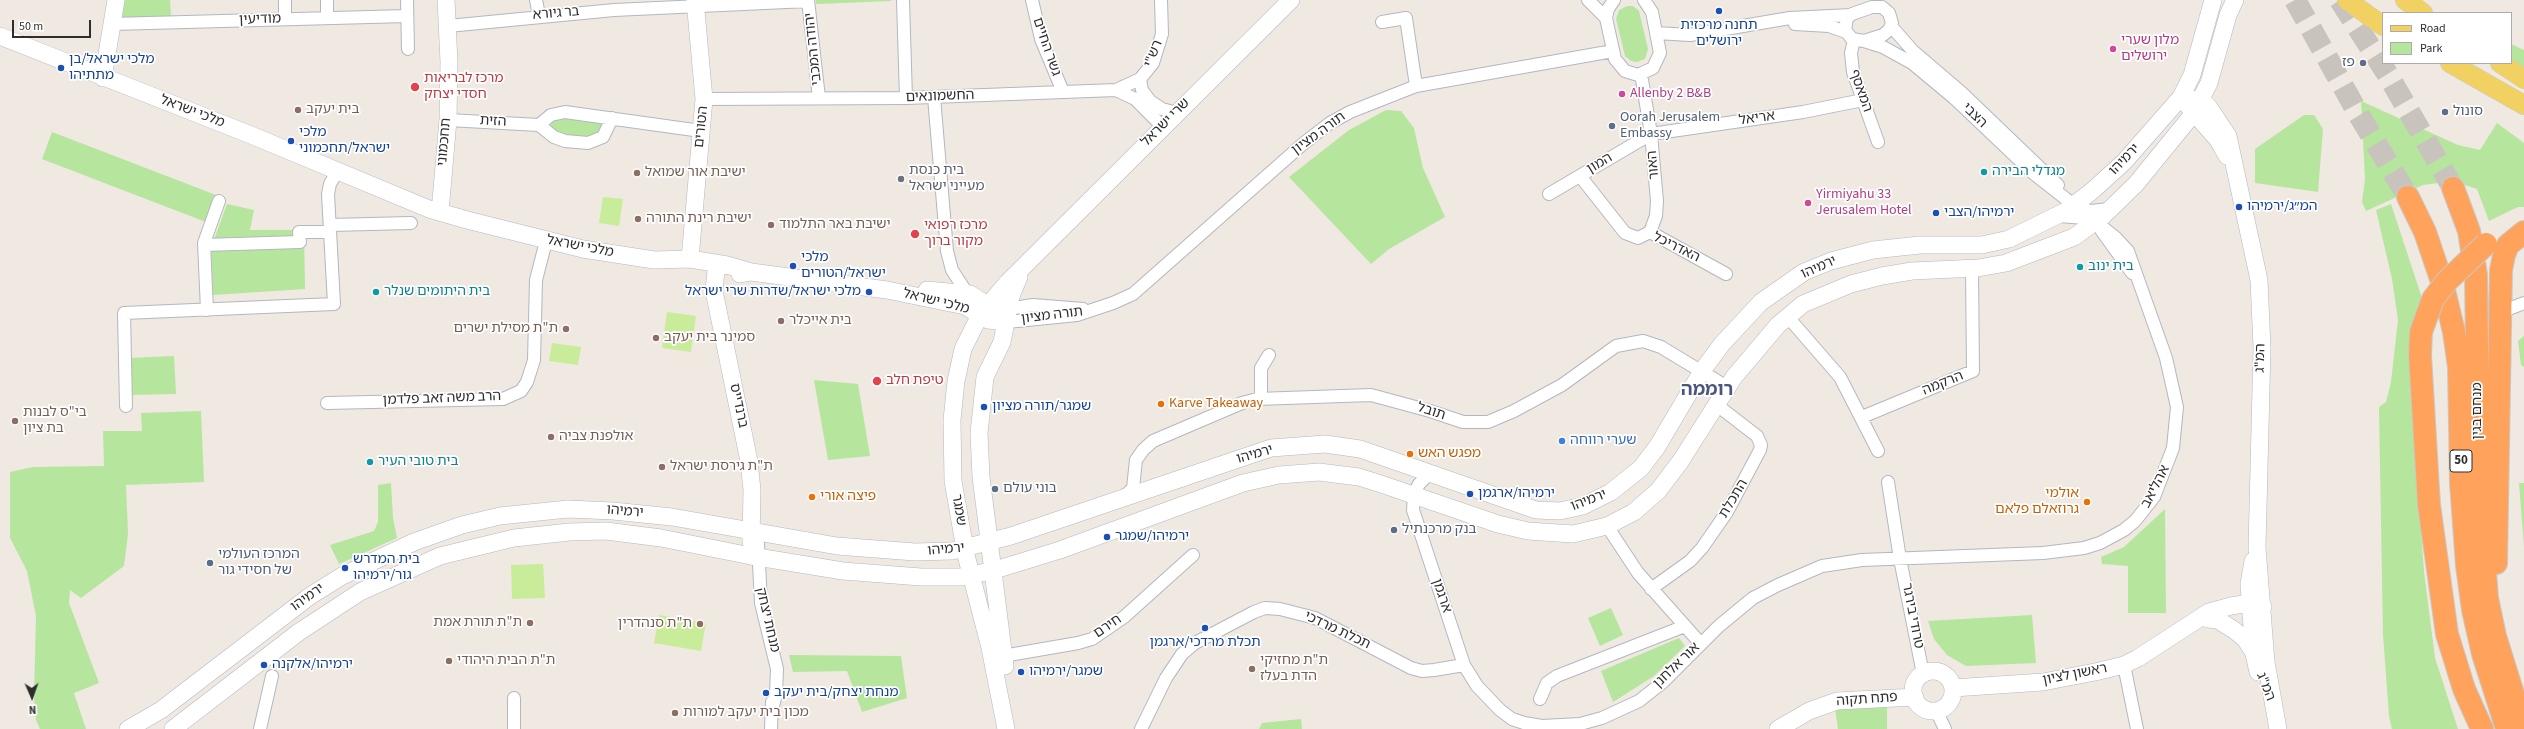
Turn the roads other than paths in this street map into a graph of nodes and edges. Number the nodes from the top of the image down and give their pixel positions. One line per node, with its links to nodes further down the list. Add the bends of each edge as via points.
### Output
1 (116, 0): 30 (street)
2 (285, 0): 27 (street)
3 (327, 0): 25 (street)
4 (407, 0): 23 (street)
5 (446, 0): 32 (street, תחכמוני)
6 (536, 0): 24 (street)
7 (808, 0): 19 (street, בר גיורא); 50 (street, יהודה המכבי)
8 (903, 0): 51 (street)
9 (1032, 0): 47 (street, גשר החיים, via 1042,39)
10 (1161, 0): 43 (street, רש"י, via 1162,34 1158,52)
11 (1291, 0): 56 (street, שרי ישראל)
12 (1588, 0): 26 (street)
13 (1614, 0): 26 (street)
14 (1644, 0): 34 (street, via 1651,9)
15 (2213, 0): 49 (street, ירמיהו, via 2192,75)
16 (2235, 0): 55 (street, ירמיהו, via 2228,15 2215,64)
17 (2347, 0): 31 (main road)
18 (2405, 0): 21 (main road)
19 (696, 3): 20 (street, בר גיורא); 52 (street, הטורים)
20 (613, 5): 24 (street, בר גיורא)
21 (2422, 12)
22 (1850, 15): 29 (street, הצבי, via 1798,17); 33 (street, via 1872,7 1882,7 1890,13); 36 (street, via 1846,23)
23 (407, 16): 25 (street, מודיעין); 37 (street)
24 (539, 16): 32 (street, בר גיורא)
25 (327, 18): 27 (street, מודיעין)
26 (1606, 18): 38 (street)
27 (285, 19): 30 (street, מודיעין)
28 (1382, 22): 45 (street, via 1406,18)
29 (1766, 23): 34 (street, הצבי, via 1674,36); 36 (street, הצבי, via 1829,26)
30 (112, 24): 42 (street)
31 (2382, 25)
32 (448, 26): 58 (street, תחכמוני)
33 (1891, 26): 36 (street, via 1883,35); 74 (street, הצבי, via 1913,51 2029,156)
34 (1656, 33): 41 (street, via 1660,50 1658,60 1650,70)
35 (0, 36): 42 (street, מלכי ישראל)
36 (1855, 38): 53 (street, המאסף, via 1851,62); 74 (street, הצבי, via 1883,47 1912,63 1954,98 2033,173)
37 (408, 49)
38 (1613, 51): 41 (street, via 1622,70 1631,74); 45 (street, תורה מציון)
39 (2452, 64): 54 (main road)
40 (2502, 64): 44 (main road)
41 (1641, 74): 62 (street, האור)
42 (103, 78): 66 (street, מלכי ישראל)
43 (1140, 79): 46 (street, רש"י); 56 (street, via 1142,90 1150,101 1162,109)
44 (2524, 79)
45 (1416, 86): 96 (street, תורה מציון, via 1350,112 1330,123 1144,286 1126,297 1097,309 1065,317)
46 (1116, 90): 47 (street, החשמונאים); 60 (street, החשמונאים, via 1135,99)
47 (1063, 92): 48 (street, החשמונאים)
48 (934, 97): 51 (street, החשמונאים); 91 (street, via 947,251 952,270)
49 (2181, 97): 55 (street); 74 (street, ירמיהו, via 2124,162 2092,191)
50 (819, 98): 51 (street, החשמונאים); 52 (street, החשמונאים)
51 (906, 98)
52 (704, 99): 61 (street, הטורים)
53 (1863, 100): 62 (street, אריאל, via 1803,112); 65 (street, המאסף)
54 (2524, 105)
55 (2197, 107): 63 (street, המ"ג); 64 (street, ירמיהו); 67 (street, המ"ג, via 2214,113 2228,136)
56 (1177, 113): 60 (street, שרי ישראל)
57 (612, 118): 59 (street, via 558,112); 59 (street, via 603,137 588,143 560,139); 61 (street)
58 (448, 120): 59 (street, הזית); 73 (street, תחכמוני)
59 (539, 124)
60 (1163, 127): 82 (street, שרי ישראל)
61 (701, 131): 83 (street, הטורים)
62 (1651, 134): 68 (street, המון); 78 (street, האור, via 1657,201 1656,216)
63 (2218, 140): 64 (street, via 2203,135 2192,135); 67 (street, המ"ג)
64 (2174, 141): 74 (street, ירמיהו, via 2112,208)
65 (1878, 142)
66 (338, 170): 73 (street, מלכי ישראל); 77 (street, via 328,194)
67 (2236, 171): 117 (street, המ"ג, via 2259,280 2262,348)
68 (1580, 176): 70 (street, המון); 78 (street, האדריכל, via 1625,234 1638,238)
69 (2453, 188): 130 (highway, מנחם בגין / 50, via 2469,231 2476,275 2482,543 2487,598)
70 (1549, 194)
71 (2408, 196): 157 (highway, מנחם בגין / 50, via 2425,232 2442,282 2454,332 2458,367 2461,482 2467,566 2483,654)
72 (219, 201): 81 (street)
73 (439, 208): 80 (street, מלכי ישראל)
74 (2085, 214): 86 (street, ירמיהו, via 2074,237 2006,263); 99 (street, ירמיהו, via 2059,216 2020,235 1995,243 1903,246 1852,254 1819,265 1786,284 1754,309 1722,344); 122 (street, אהליאב, via 2116,238 2128,251 2166,358 2178,407 2173,448 2162,481 2146,509 2124,530 2112,538 2084,548 2043,553)
75 (2524, 219): 156 (highway, bridge, via 2486,244 2447,281 2434,299 2421,332 2420,355 2429,504 2447,634 2464,688)
76 (411, 223): 77 (street)
77 (330, 228): 81 (street, via 299,232 300,242); 93 (street, via 334,304)
78 (1650, 232): 88 (street, האדריכל)
79 (2524, 232): 95 (highway, via 2508,245 2504,254)
80 (546, 241): 84 (street, מלכי ישראל); 102 (street, הרב משה זאב פלדמן, via 536,280 534,360 527,382 521,391 503,399)
81 (204, 245): 93 (street)
82 (1043, 246): 89 (street, שרי ישראל); 96 (street, שרי ישראל, via 1017,281 1010,296)
83 (690, 259): 84 (street, מלכי ישראל); 85 (street, via 684,266); 87 (street, מלכי ישראל)
84 (654, 260): 85 (street, מלכי ישראל)
85 (675, 268): 87 (street, מלכי ישראל)
86 (1972, 269): 97 (street, ירמיהו, via 1912,271 1866,279 1815,298); 105 (street, הרקמה, via 1973,371)
87 (721, 270): 90 (street, מלכי ישראל); 115 (street, ברנדייס, via 716,303 749,462)
88 (1726, 274)
89 (1007, 283): 91 (street, via 987,292); 94 (street, שרי ישראל)
90 (887, 290): 91 (street, מלכי ישראל); 94 (street, מלכי ישראל)
91 (967, 293): 94 (street, מלכי ישראל, via 975,296)
92 (2524, 303): 95 (street)
93 (207, 310): 103 (street, via 124,313)
94 (984, 311): 96 (street, מלכי ישראל, via 995,322); 113 (street, שמגר, via 963,350 954,394 952,455)
95 (2502, 311): 130 (highway)
96 (1007, 316): 116 (street, שמגר, via 1000,348 985,377 980,406 979,456)
97 (1787, 316): 100 (street, ירמיהו); 105 (street, via 1840,377)
98 (1269, 355): 101 (street, via 1261,368)
99 (1702, 371): 100 (street, תובל); 101 (street, תובל, via 1652,343 1643,340 1623,343 1602,355 1562,385 1497,420 1477,423 1463,422 1371,395); 107 (street, ירמיהו, via 1650,457 1611,492 1583,506 1560,511 1536,510)
100 (1727, 387): 104 (street, ירמיהו)
101 (1261, 399): 108 (street, תובל, via 1242,403 1153,441 1136,460)
102 (327, 402)
103 (126, 406)
104 (1720, 409): 114 (street, ירמיהו, via 1658,491 1634,512); 126 (street, התכלת, via 1759,440 1760,450 1755,464 1702,548 1690,561)
105 (1862, 417): 106 (street)
106 (1878, 451)
107 (1429, 474): 110 (street, ירמיהו, via 1360,449 1342,445 1305,445 1271,448); 111 (street, via 1419,484)
108 (1134, 477): 110 (street, via 1140,486); 112 (street, תובל, via 1131,492)
109 (1888, 482): 122 (street, טרודי בירגר)
110 (1156, 488): 112 (street, ירמיהו)
111 (1419, 496): 114 (street, ירמיהו, via 1498,524 1528,531 1573,534); 123 (street, ירמיהו, via 1340,474 1319,472 1279,475 1224,488 1060,550); 134 (street, ארגמן, via 1413,510)
112 (1122, 498): 116 (street, ירמיהו)
113 (957, 508): 118 (street, שמגר); 119 (street, via 955,533)
114 (1607, 526): 126 (street)
115 (752, 532): 119 (street, ירמיהו, via 863,549); 121 (street, ברנדייס); 144 (street, ירמיהו, via 672,517 592,509 513,514 462,525 395,550 325,586 167,706)
116 (991, 543): 118 (street, ירמיהו); 123 (street, שמגר)
117 (2257, 548): 124 (street, המ"ג); 127 (street, המ"ג)
118 (965, 549): 119 (street, ירמיהו); 125 (street, שמגר)
119 (944, 552)
120 (1193, 555): 133 (street, חירם, via 1119,621 1092,638 1078,643)
121 (754, 556): 125 (street, ירמיהו, via 887,575); 145 (street, ירמיהו, via 661,538 606,531 520,537 447,554 386,579 334,607); 148 (street, מנחת יצחק, via 751,589 768,660)
122 (1900, 558): 131 (street, אור אלחנן, via 1822,566 1803,573 1753,598); 136 (street, טרודי בירגר)
123 (994, 570): 125 (street, ירמיהו); 133 (street, שמגר)
124 (2250, 573): 127 (street, המ"ג); 128 (street, via 2238,590)
125 (971, 576): 149 (street, שמגר, via 990,648)
126 (1651, 589): 129 (street)
127 (2255, 608): 128 (street, ראשון לציון); 132 (street, המ"ג); 142 (street, המ"ג)
128 (2214, 614): 132 (street, via 2218,620 2245,639); 135 (street, ראשון לציון, via 2201,616 2154,649)
129 (1685, 626): 131 (street); 141 (street, via 1557,676 1547,683)
130 (2494, 636): 158 (highway, מנחם בגין / 50)
131 (1701, 644): 134 (street, אור אלחנן, via 1663,682 1639,701 1602,718 1559,726 1524,723 1512,719 1488,700)
132 (2254, 654): 142 (street, המ"ג, via 2260,678)
133 (1003, 656): 150 (street, שמגר)
134 (1464, 665): 151 (street, תכלת מרדכי, via 1422,671 1411,668 1315,618 1266,608 1195,643 1182,654 1166,678)
135 (2124, 665): 138 (street, ראשון לציון, via 2070,678); 154 (street)
136 (1923, 674): 138 (street, via 1942,673); 139 (street, via 1915,684)
137 (272, 676): 146 (street)
138 (1953, 688): 143 (street, via 1947,705)
139 (1914, 697): 143 (street, via 1923,707); 152 (street, פתח תקוה, via 1837,701 1809,711)
140 (514, 698): 147 (street)
141 (1540, 699)
142 (2273, 708): 155 (street, המ"ג)
143 (1936, 710): 153 (street)
144 (128, 729)
145 (173, 729)
146 (260, 729)
147 (514, 729)
148 (771, 729)
149 (1006, 729)
150 (1016, 729)
151 (1141, 729)
152 (1778, 729)
153 (1945, 729)
154 (2137, 729)
155 (2278, 729)
156 (2482, 729)
157 (2507, 729)
158 (2524, 729)

